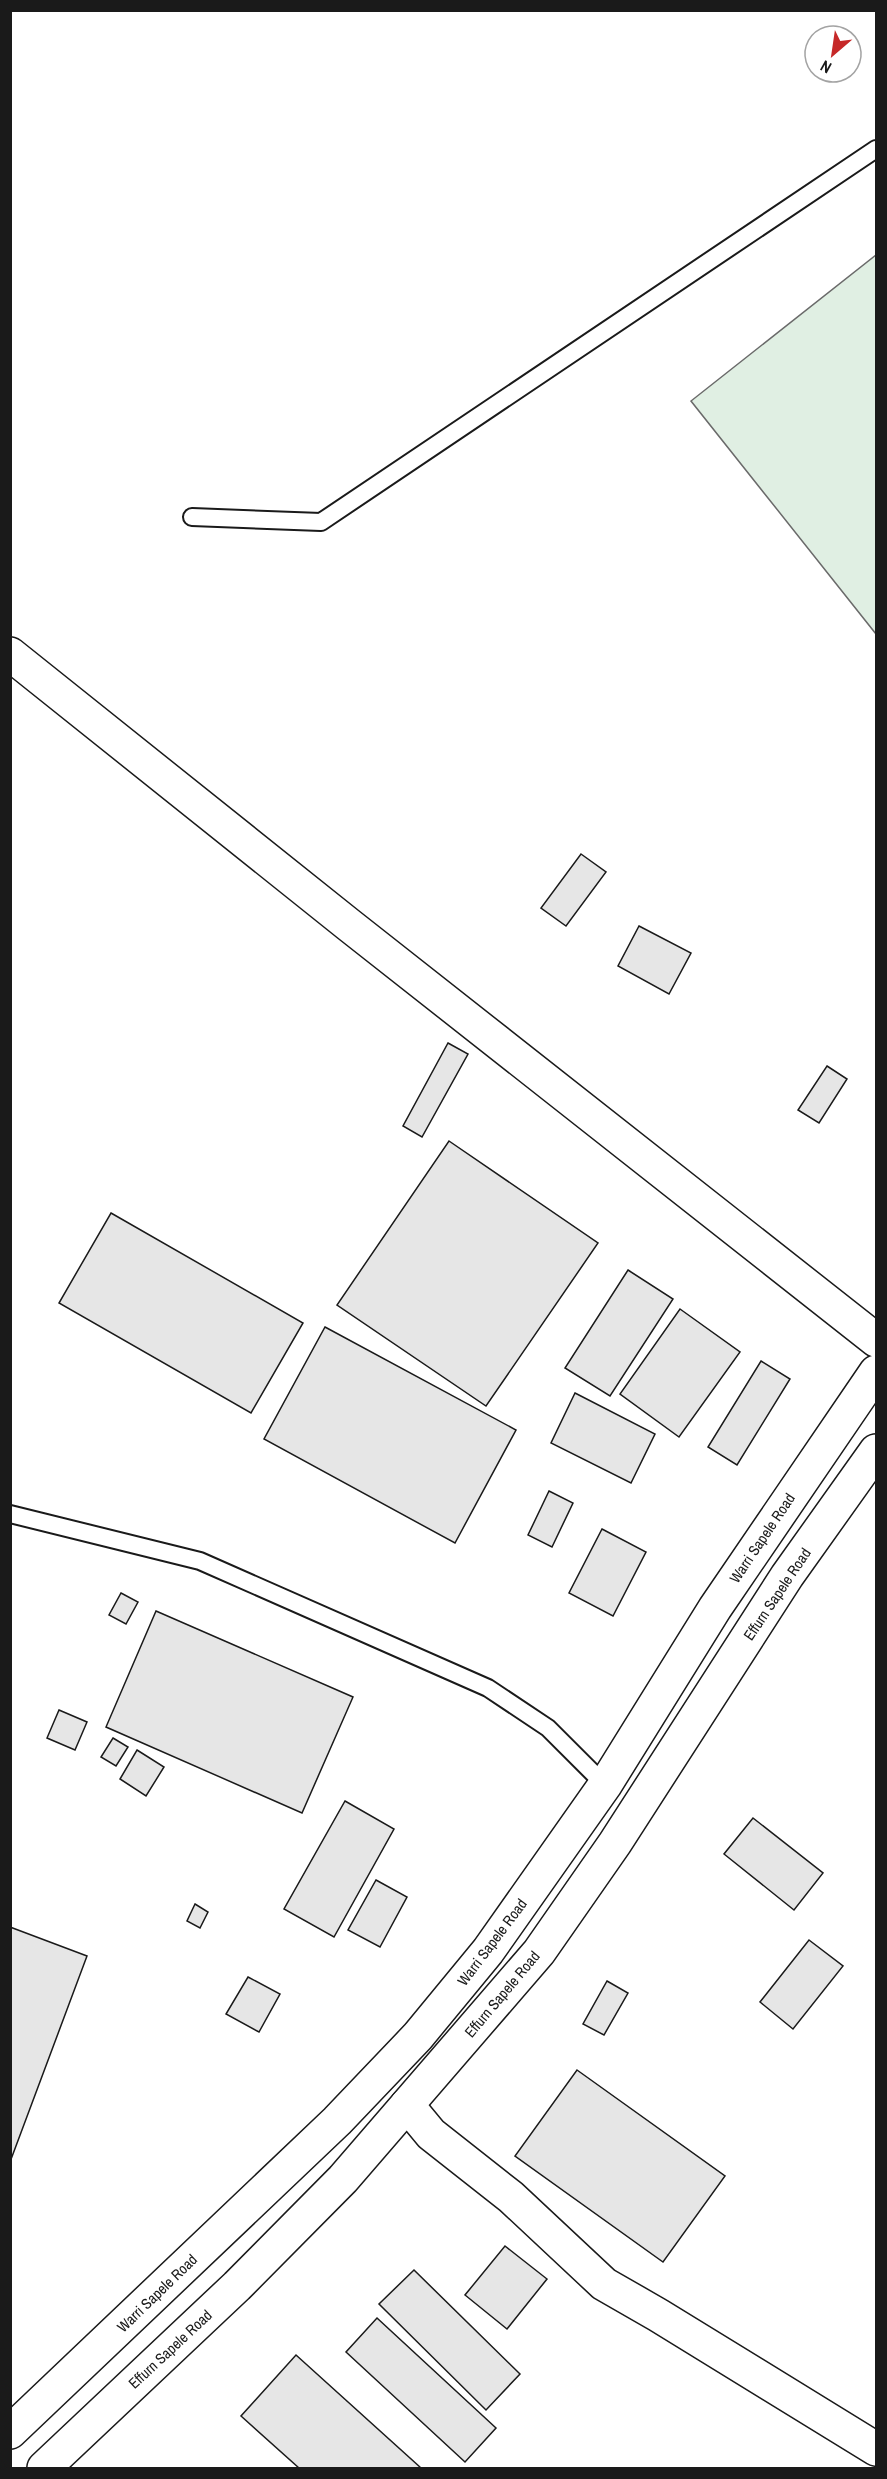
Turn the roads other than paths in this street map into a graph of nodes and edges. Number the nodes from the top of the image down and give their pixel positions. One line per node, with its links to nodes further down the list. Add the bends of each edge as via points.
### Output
1 (876, 149): 2 (lane, via 321,522)
2 (192, 517)
3 (10, 654): 4 (main road)
4 (876, 1340)
5 (876, 1372): 8 (main road, Warri Sapele Road)
6 (876, 1451): 9 (main road, Effurn Sapele Road)
7 (10, 1514): 10 (lane, via 200,1561 488,1688 548,1728)
8 (750, 1554): 9 (main road); 10 (main road, Warri Sapele Road)
9 (787, 1576): 11 (main road, Effurn Sapele Road, via 615,1844 538,1952)
10 (605, 1785): 12 (main road, Warri Sapele Road, via 488,1951 418,2036 337,2121)
11 (407, 2105): 13 (main road, via 431,2134 511,2197 604,2284); 14 (main road, Effurn Sapele Road, via 335,2187 237,2286)
12 (10, 2432)
13 (876, 2449)
14 (44, 2469)

